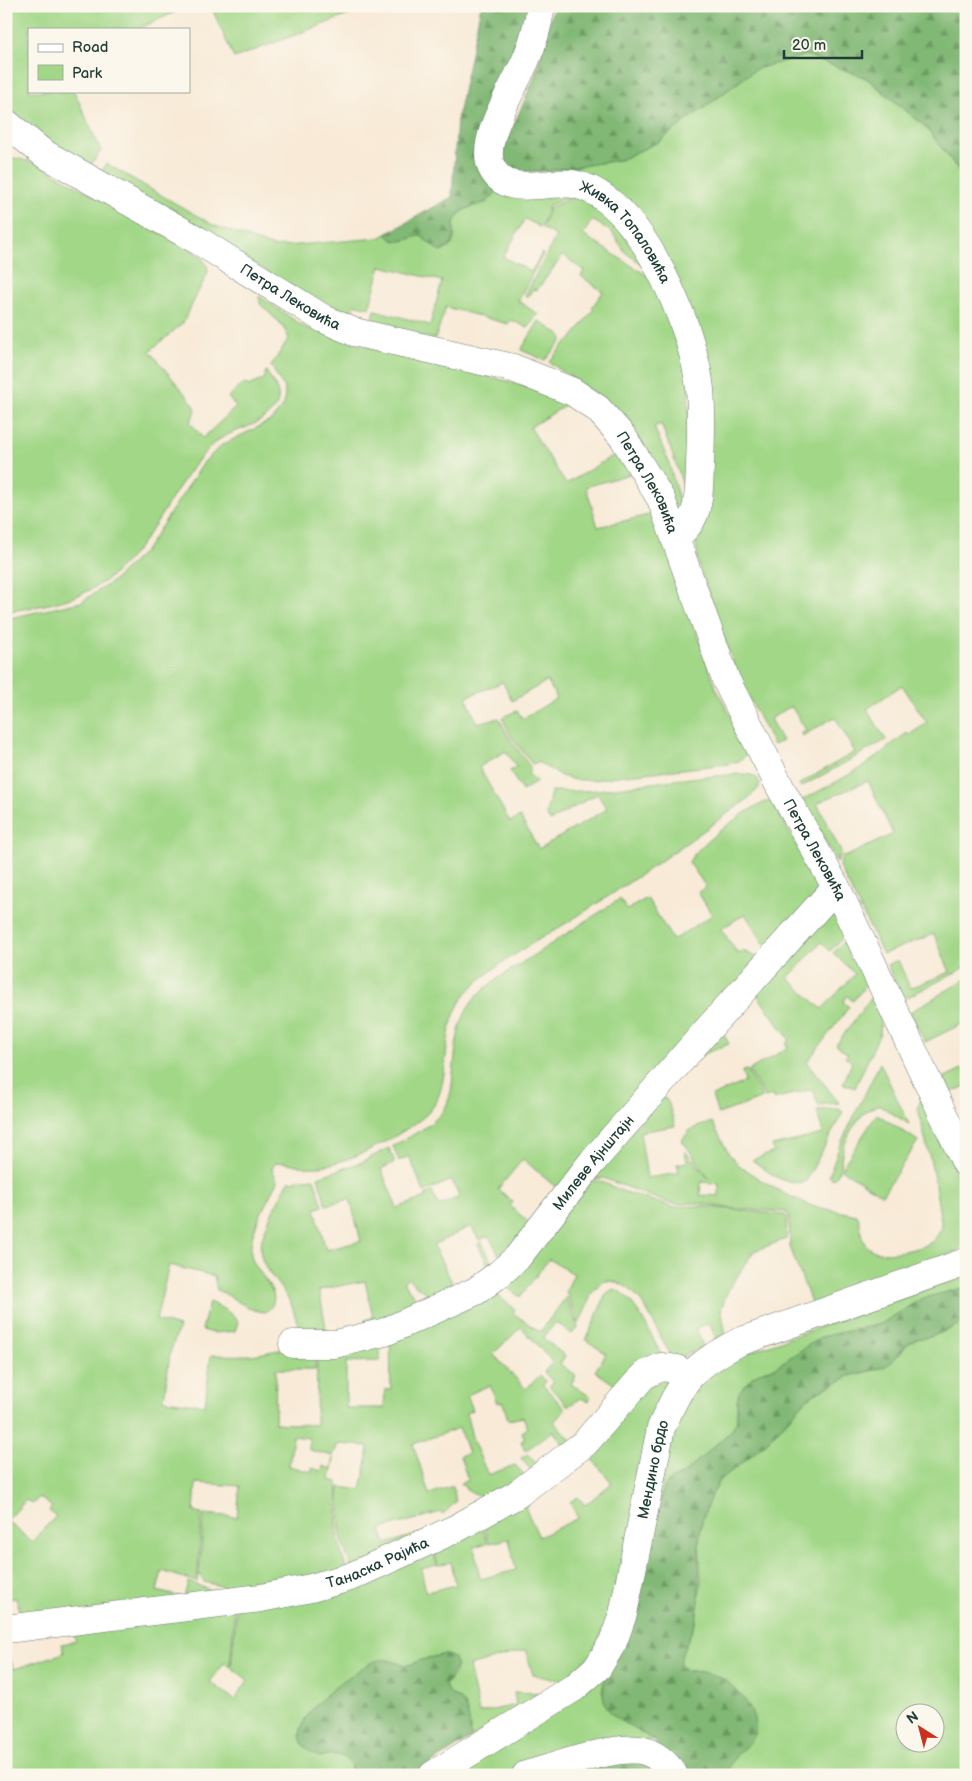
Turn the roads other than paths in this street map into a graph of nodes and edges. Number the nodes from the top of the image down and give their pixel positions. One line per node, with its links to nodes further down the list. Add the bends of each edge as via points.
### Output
1 (541, 6): 3 (street, Живка Топаловића, via 530,49 500,114 488,154 497,176 506,184 572,184 587,187 607,200 637,233 660,271 688,332 700,390 699,485 694,517 690,525)
2 (6, 123): 3 (street, Петра Лековића, via 43,153 199,241 324,319 354,332 514,368 574,392 598,409 623,437 661,499)
3 (676, 536): 4 (street, Петра Лековића, via 726,680 780,787)
4 (836, 887): 5 (street, Петра Лековића); 7 (street, Милеве Ајнштајн, via 696,1042 503,1271 476,1291 385,1332 335,1344)
5 (966, 1163)
6 (966, 1262): 8 (street, Мендино брдо, via 739,1342 710,1357)
7 (293, 1344)
8 (688, 1376): 9 (street, Танаска Рајића, via 661,1367 644,1375 585,1443 516,1495 457,1528 350,1577 261,1598); 10 (street, Мендино брдо, via 661,1428 623,1614 613,1642 598,1667 575,1687)
9 (6, 1629)
10 (433, 1775)
11 (526, 1775): 12 (street, via 624,1750 642,1750 660,1759)
12 (674, 1775)

